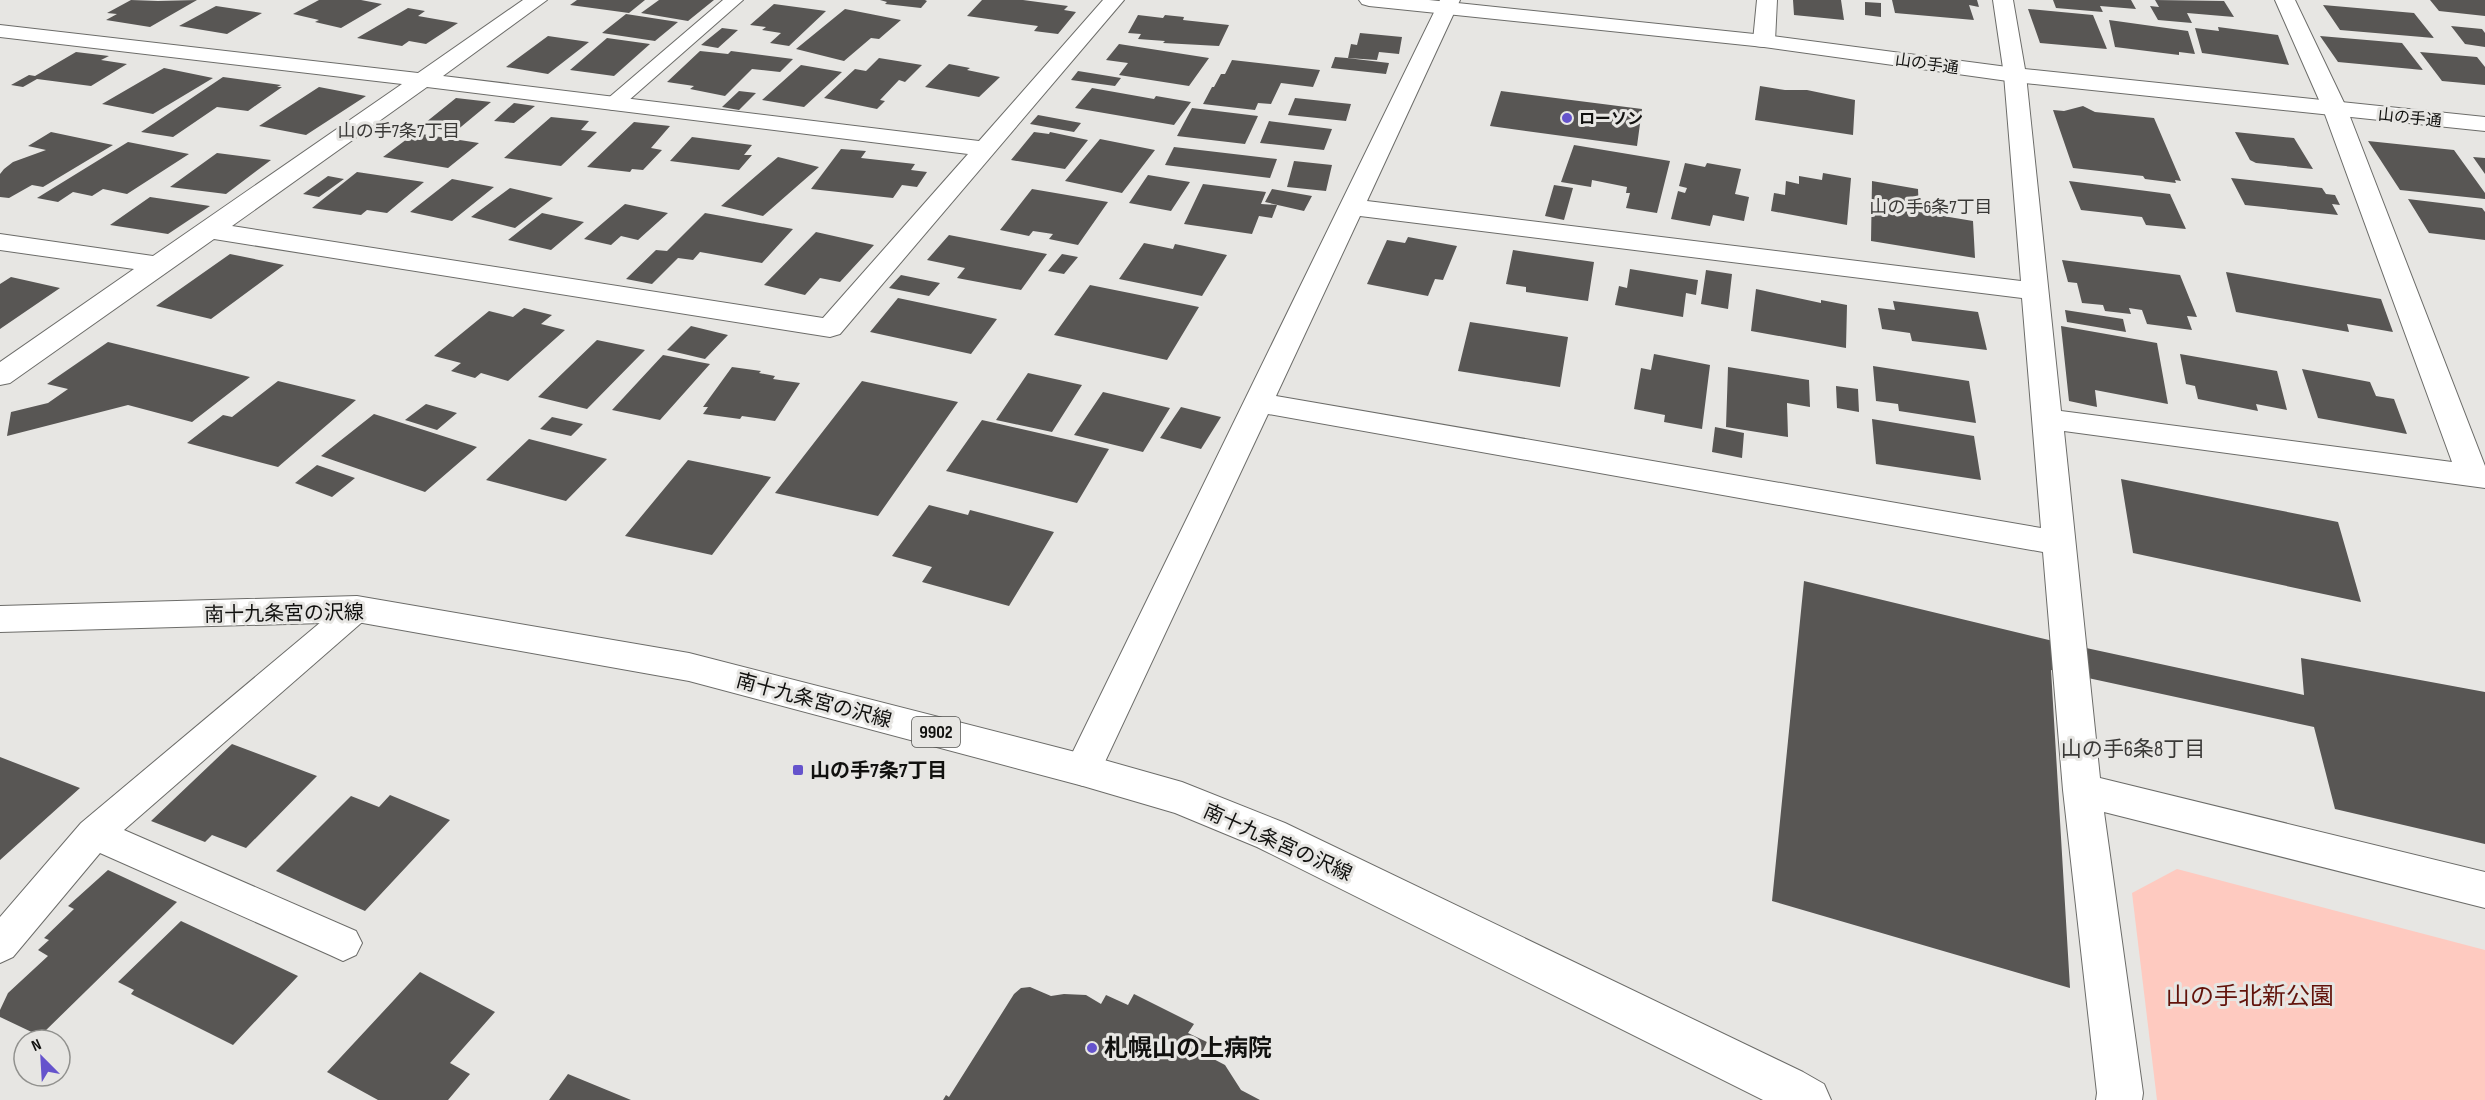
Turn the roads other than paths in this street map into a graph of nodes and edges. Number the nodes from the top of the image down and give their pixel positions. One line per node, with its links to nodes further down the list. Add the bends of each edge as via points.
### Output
1 (537, 0): 12 (street)
2 (734, 0): 13 (lane)
3 (1114, 0): 16 (street)
4 (1369, 0): 8 (street, 山の手通)
5 (1767, 0): 10 (street)
6 (2003, 0): 11 (street)
7 (2285, 0): 14 (street)
8 (1449, 4): 10 (street, 山の手通); 17 (street)
9 (0, 32): 12 (street)
10 (1764, 41): 11 (street, 山の手通)
11 (2015, 75): 14 (street, 山の手通); 21 (street)
12 (423, 80): 13 (street); 18 (street)
13 (613, 104): 16 (street)
14 (2335, 109): 15 (street, 山の手通); 25 (street)
15 (2485, 124)
16 (985, 149): 18 (street, via 830,328)
17 (1352, 207): 21 (street); 23 (street)
18 (208, 230): 20 (street)
19 (0, 242): 20 (street)
20 (158, 265): 22 (street)
21 (2036, 291): 24 (street)
22 (0, 376)
23 (1259, 403): 26 (street); 29 (street)
24 (2048, 419): 25 (street); 26 (street)
25 (2478, 476)
26 (2059, 543): 30 (street)
27 (357, 609): 28 (street, 南十九条宮の沢線 / 9902); 29 (street, 南十九条宮の沢線 / 9902, via 689,667); 31 (lane)
28 (0, 619)
29 (1083, 770): 35 (street, 南十九条宮の沢線 / 9902, via 1182,799 1271,835)
30 (2082, 790): 32 (street); 36 (street)
31 (94, 834): 33 (lane); 34 (lane)
32 (2485, 890)
33 (344, 943)
34 (0, 945)
35 (1808, 1100)
36 (2119, 1100)

